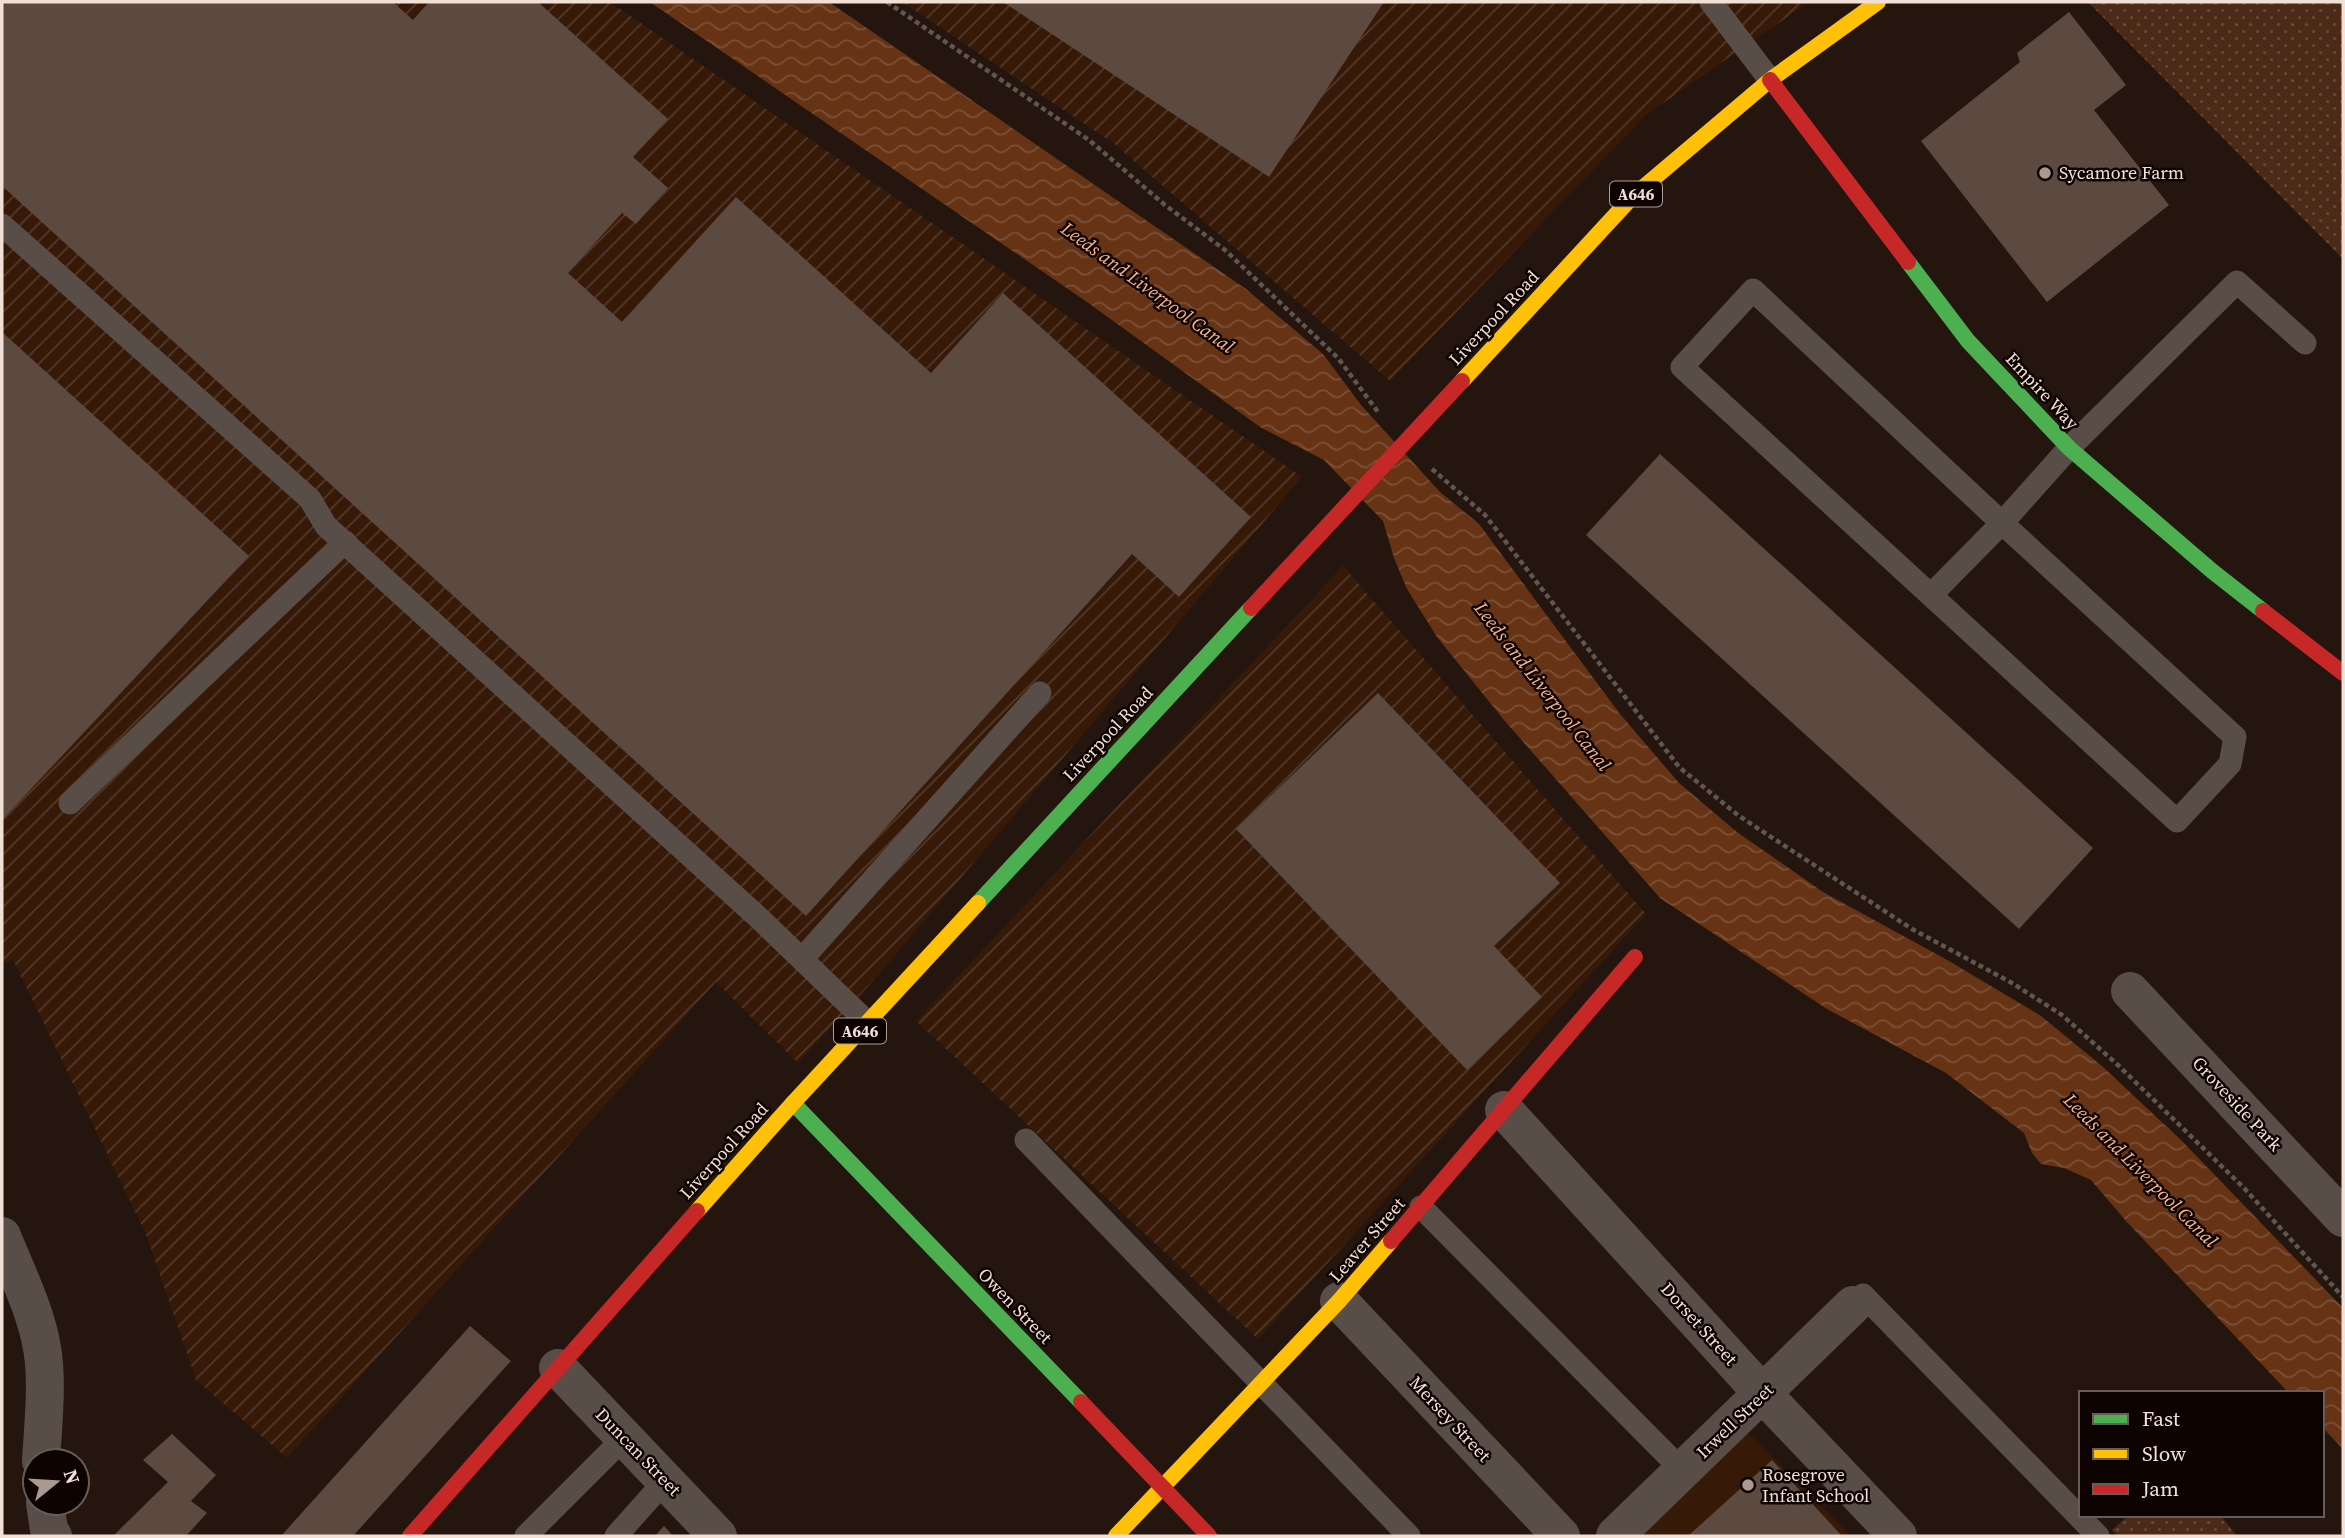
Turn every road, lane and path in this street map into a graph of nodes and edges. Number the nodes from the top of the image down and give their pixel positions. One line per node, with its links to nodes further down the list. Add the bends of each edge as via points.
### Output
1 (887, 2): 7 (path, via 1089,140 1225,250 1338,358)
2 (1712, 2): 4 (lane)
3 (1878, 2): 4 (street, Liverpool Road / A646)
4 (1770, 80): 8 (street, Empire Way, via 1968,341); 19 (street, Liverpool Road / A646, via 1633,196)
5 (2, 225): 11 (lane, via 310,499 326,526)
6 (2305, 343): 8 (lane, via 2237,282)
7 (1384, 419)
8 (2069, 448): 10 (lane); 13 (street, Empire Way, via 2212,570)
9 (1429, 467): 26 (path, via 1485,515 1679,767 1739,816 1912,929 2062,1015 2244,1188)
10 (2002, 523): 12 (lane); 12 (lane, via 2235,737 2230,764 2177,821); 12 (lane, via 1753,290 1682,368)
11 (345, 542): 15 (lane); 17 (lane)
12 (1930, 595)
13 (2343, 673)
14 (1040, 693): 17 (lane)
15 (70, 803)
16 (1634, 957): 21 (street, Leaver Street)
17 (802, 959): 19 (lane)
18 (2130, 991): 24 (street, Groveside Park)
19 (868, 1023): 20 (street, Liverpool Road / A646)
20 (793, 1103): 29 (street, Liverpool Road / A646); 36 (street, Owen Street)
21 (1504, 1110): 23 (street, Leaver Street); 31 (street, Dorset Street)
22 (1026, 1140): 30 (lane)
23 (1420, 1207): 27 (street, Leaver Street); 34 (lane)
24 (2343, 1218)
25 (2, 1236): 33 (street, via 43,1348)
26 (2343, 1297)
27 (1339, 1301): 30 (street, Leaver Street); 48 (street, Mersey Street)
28 (1853, 1305): 31 (street, Irwell Street); 39 (lane, via 1863,1295)
29 (558, 1368): 32 (street, Duncan Street); 41 (street, Liverpool Road / A646)
30 (1261, 1383): 36 (street, Leaver Street); 47 (lane)
31 (1763, 1394): 34 (street, Irwell Street); 50 (street, Dorset Street)
32 (624, 1438): 35 (street, Duncan Street); 42 (lane)
33 (42, 1447)
34 (1683, 1471): 49 (street, Irwell Street)
35 (665, 1481): 43 (lane); 44 (street, Duncan Street)
36 (1161, 1487): 45 (street, Leaver Street); 46 (street, Owen Street)
37 (47, 1517): 40 (street)
38 (2079, 1517): 51 (lane)
39 (2079, 1517)
40 (53, 1536)
41 (410, 1536)
42 (526, 1536)
43 (616, 1536)
44 (718, 1536)
45 (1116, 1536)
46 (1209, 1536)
47 (1409, 1536)
48 (1561, 1536)
49 (1615, 1536)
50 (1898, 1536)
51 (2098, 1536)

